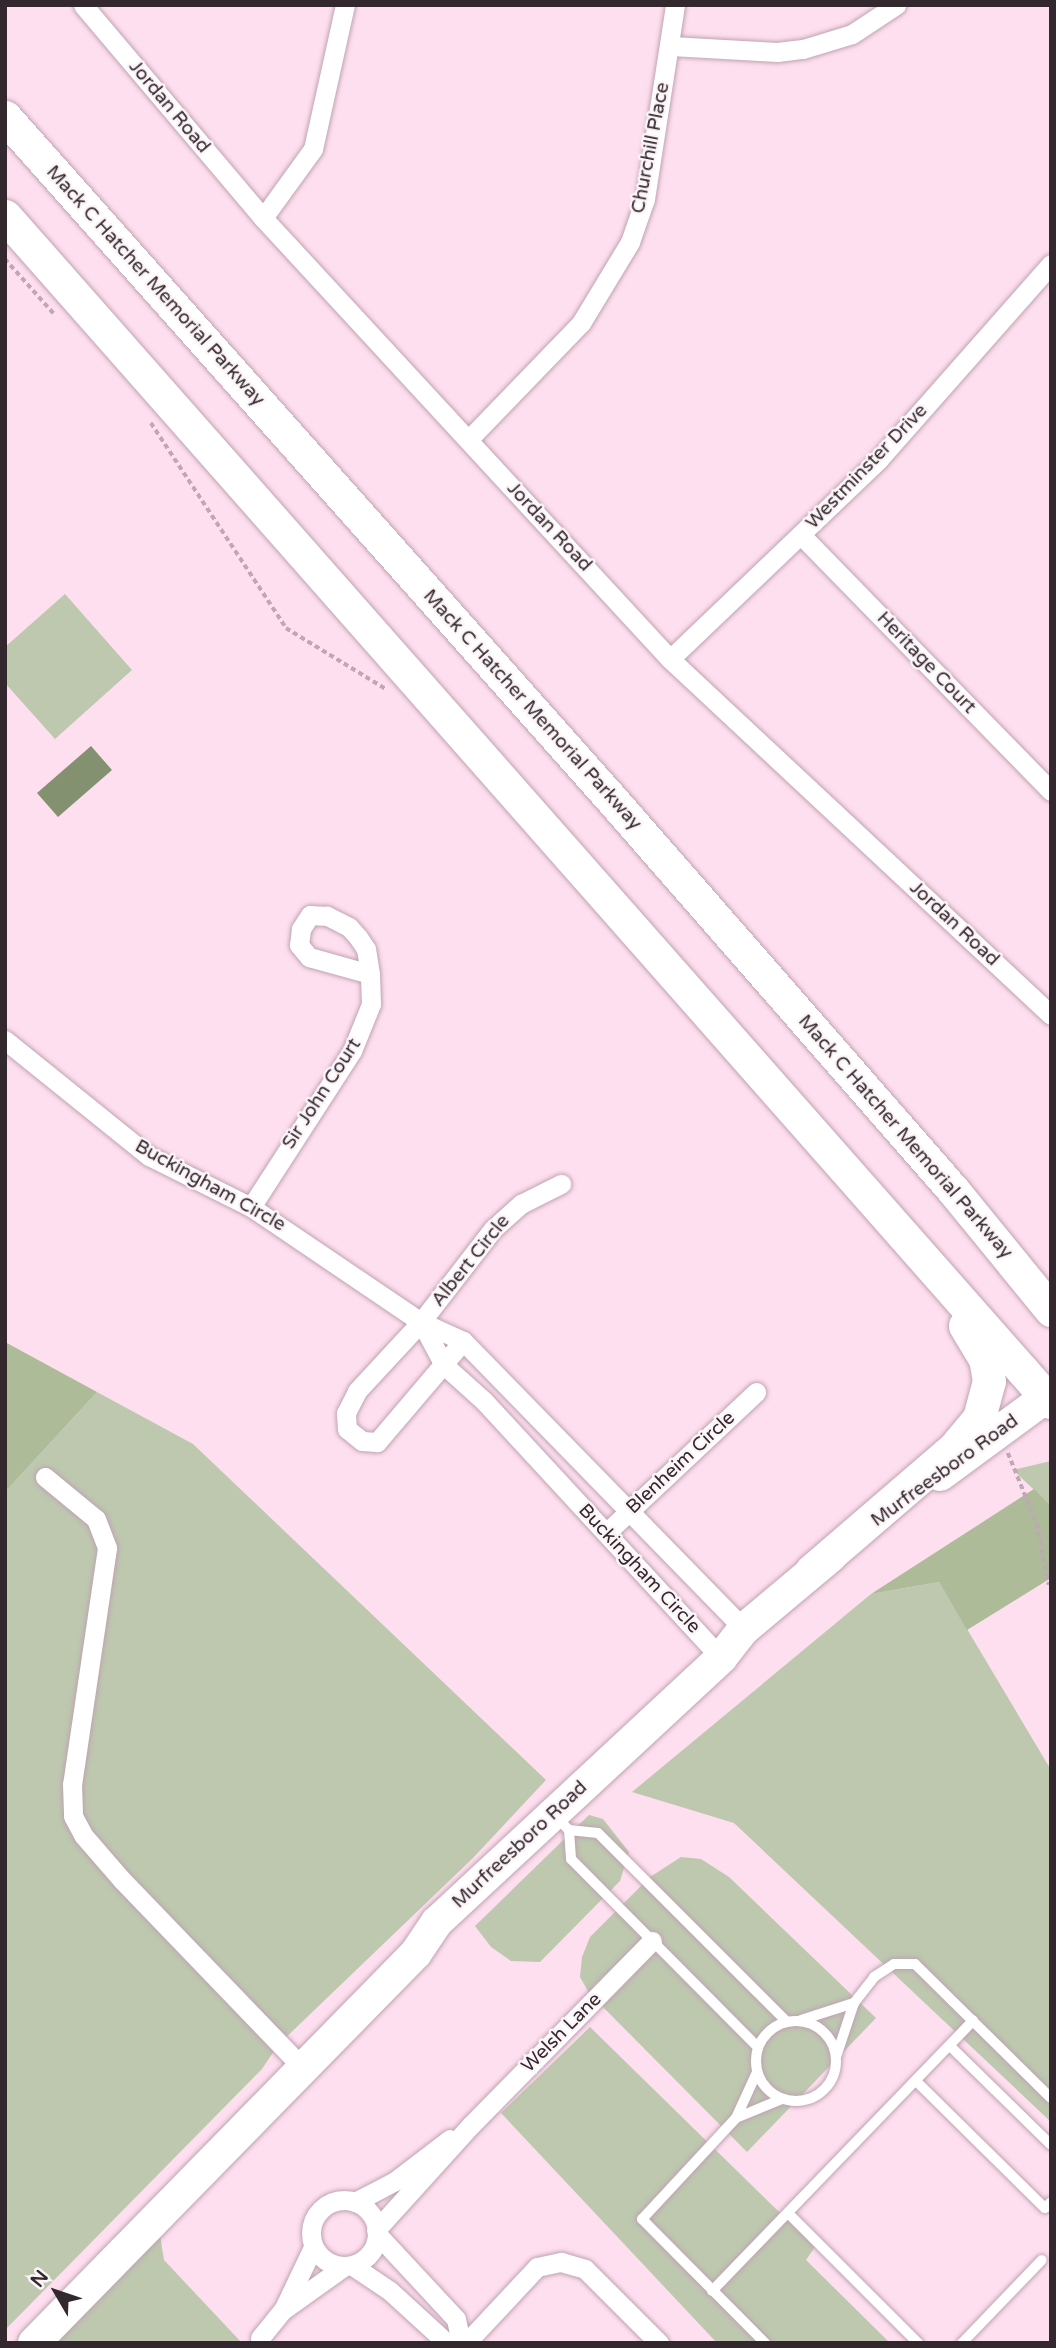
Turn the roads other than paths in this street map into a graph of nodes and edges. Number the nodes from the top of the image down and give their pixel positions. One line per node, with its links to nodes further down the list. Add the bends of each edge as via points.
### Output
1 (83, 5): 8 (street, Jordan Road)
2 (345, 5): 8 (street, via 313,149)
3 (675, 5): 5 (street, Churchill Place)
4 (896, 5): 5 (street, via 852,34 803,49 777,52)
5 (671, 46): 10 (street, Churchill Place, via 645,199 630,242 581,323)
6 (5, 117): 20 (highway, Mack C Hatcher Memorial Parkway, via 625,815)
7 (5, 216): 17 (highway)
8 (263, 218): 10 (street, Jordan Road)
9 (1051, 264): 11 (street, Westminster Drive, via 879,459)
10 (468, 440): 12 (street, Jordan Road)
11 (802, 535): 12 (street, Westminster Drive); 13 (street, Heritage Court)
12 (670, 659): 15 (street, Jordan Road)
13 (1051, 791)
14 (370, 974): 19 (street, Sir John Court, via 371,1004 365,1028)
15 (1051, 1015)
16 (5, 1040): 19 (street, Buckingham Circle, via 149,1156)
17 (818, 1139): 25 (highway); 29 (highway, via 826,1168 978,1342 989,1381 979,1418 953,1449)
18 (561, 1184): 21 (street, Albert Circle, via 521,1204 493,1229)
19 (251, 1207): 21 (street, Buckingham Circle)
20 (1045, 1298)
21 (421, 1322): 22 (street, Buckingham Circle); 23 (street, Buckingham Circle); 23 (street, Albert Circle, via 357,1391 346,1413 347,1429 362,1441 377,1442)
22 (463, 1341): 23 (street); 27 (street, Buckingham Circle)
23 (444, 1365): 28 (street, Buckingham Circle)
24 (756, 1392): 27 (street, Blenheim Circle)
25 (1049, 1398): 29 (main road, Murfreesboro Road)
26 (45, 1477): 41 (street, via 96,1519 107,1548 72,1784 74,1816 83,1835 122,1880)
27 (630, 1511): 28 (street, Blenheim Circle); 30 (street, Buckingham Circle)
28 (606, 1533): 31 (street, Buckingham Circle)
29 (811, 1571): 30 (main road, Murfreesboro Road)
30 (744, 1629): 31 (main road, Murfreesboro Road)
31 (721, 1658): 32 (main road, Murfreesboro Road)
32 (561, 1822): 33 (lane, via 571,1859); 37 (lane, via 598,1833); 41 (main road, Murfreesboro Road, via 437,1923 416,1953)
33 (652, 1941): 39 (lane); 47 (street, Welsh Lane)
34 (854, 2003): 35 (lane); 36 (lane, via 874,1977 894,1964 915,1964); 40 (lane)
35 (800, 2021): 37 (lane); 40 (lane, via 825,2033)
36 (973, 2021): 38 (lane); 44 (lane)
37 (786, 2022): 39 (lane, via 774,2027)
38 (950, 2046): 43 (lane); 48 (lane)
39 (758, 2047): 42 (lane)
40 (836, 2057): 45 (lane, via 829,2084 820,2094 807,2100)
41 (303, 2068): 59 (main road, Murfreesboro Road)
42 (757, 2072): 45 (lane, via 771,2093); 46 (lane)
43 (916, 2081): 50 (lane, via 1045,2208); 51 (lane)
44 (1051, 2098)
45 (782, 2099): 46 (lane)
46 (736, 2118): 56 (lane, via 642,2219)
47 (471, 2125): 49 (street, Welsh Lane, via 395,2181); 52 (street, Welsh Lane)
48 (1051, 2145)
49 (355, 2202): 52 (street, via 371,2214); 53 (street, Welsh Lane, via 323,2207 311,2225)
50 (1051, 2202)
51 (788, 2213): 56 (lane); 64 (lane)
52 (377, 2232): 55 (street, Welsh Lane, via 370,2254); 61 (street, via 456,2319)
53 (313, 2247): 55 (street, via 325,2261); 57 (street, Welsh Lane)
54 (1042, 2260): 65 (lane)
55 (348, 2266): 57 (street, Welsh Lane); 60 (street, via 390,2291)
56 (712, 2291): 63 (lane)
57 (283, 2310): 58 (street, Welsh Lane)
58 (260, 2337)
59 (34, 2343)
60 (447, 2343)
61 (463, 2343): 62 (street, via 537,2267 561,2262 584,2269)
62 (659, 2343)
63 (765, 2343)
64 (918, 2343)
65 (962, 2343)

